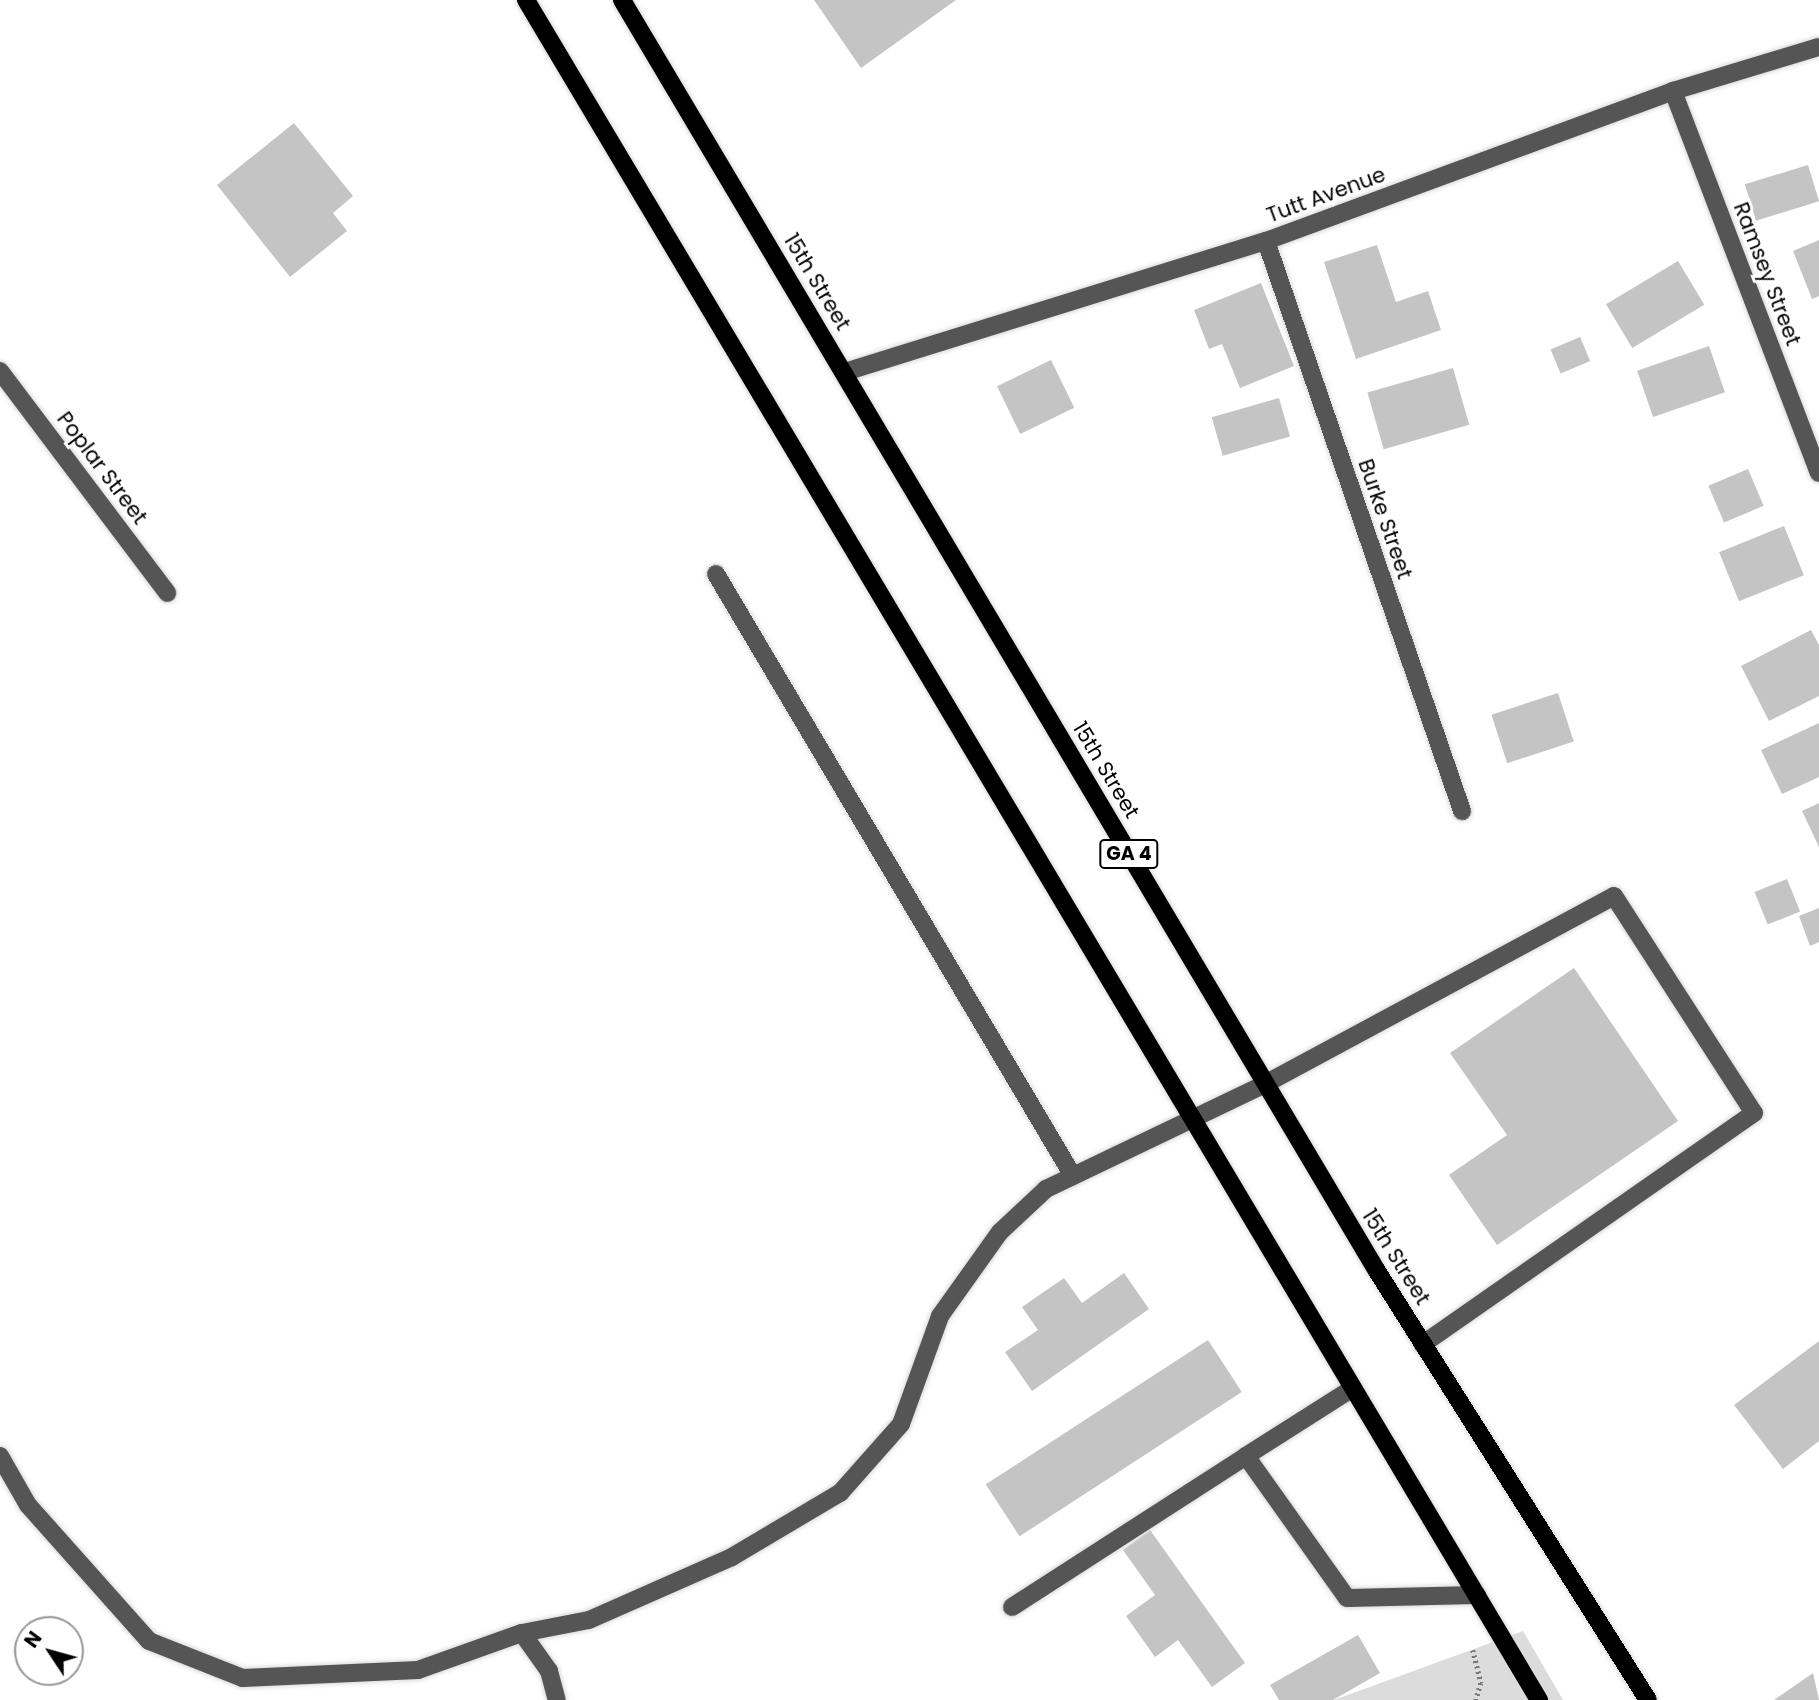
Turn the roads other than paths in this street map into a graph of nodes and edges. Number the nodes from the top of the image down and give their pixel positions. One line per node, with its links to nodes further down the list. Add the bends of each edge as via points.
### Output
1 (526, 0): 13 (main road)
2 (622, 0): 7 (main road, 15th Street / GA 4)
3 (1819, 47): 4 (street, Tutt Avenue)
4 (1673, 91): 5 (street, Tutt Avenue); 8 (street, Ramsey Street)
5 (1266, 241): 7 (street, Tutt Avenue); 11 (street, Burke Street)
6 (0, 371): 10 (street, Poplar Street)
7 (845, 372): 12 (main road, 15th Street / GA 4)
8 (1819, 473)
9 (716, 574): 14 (street)
10 (167, 593)
11 (1462, 811)
12 (1265, 1084): 13 (street); 15 (main road, 15th Street / GA 4); 15 (street, via 1614,896 1754,1112)
13 (1191, 1116): 14 (street); 16 (main road)
14 (1073, 1176): 21 (street, via 1046,1189 1000,1232 940,1316 901,1424 839,1493 732,1557 613,1610)
15 (1423, 1344): 24 (main road, 15th Street / GA 4)
16 (1353, 1388): 18 (street); 19 (main road)
17 (0, 1456): 21 (street, via 28,1505 149,1641 243,1678 418,1670)
18 (1246, 1456): 19 (street, via 1347,1598); 20 (street)
19 (1477, 1595): 23 (main road)
20 (1012, 1607)
21 (522, 1633): 22 (street, via 549,1671)
22 (557, 1700)
23 (1539, 1700)
24 (1648, 1700)

